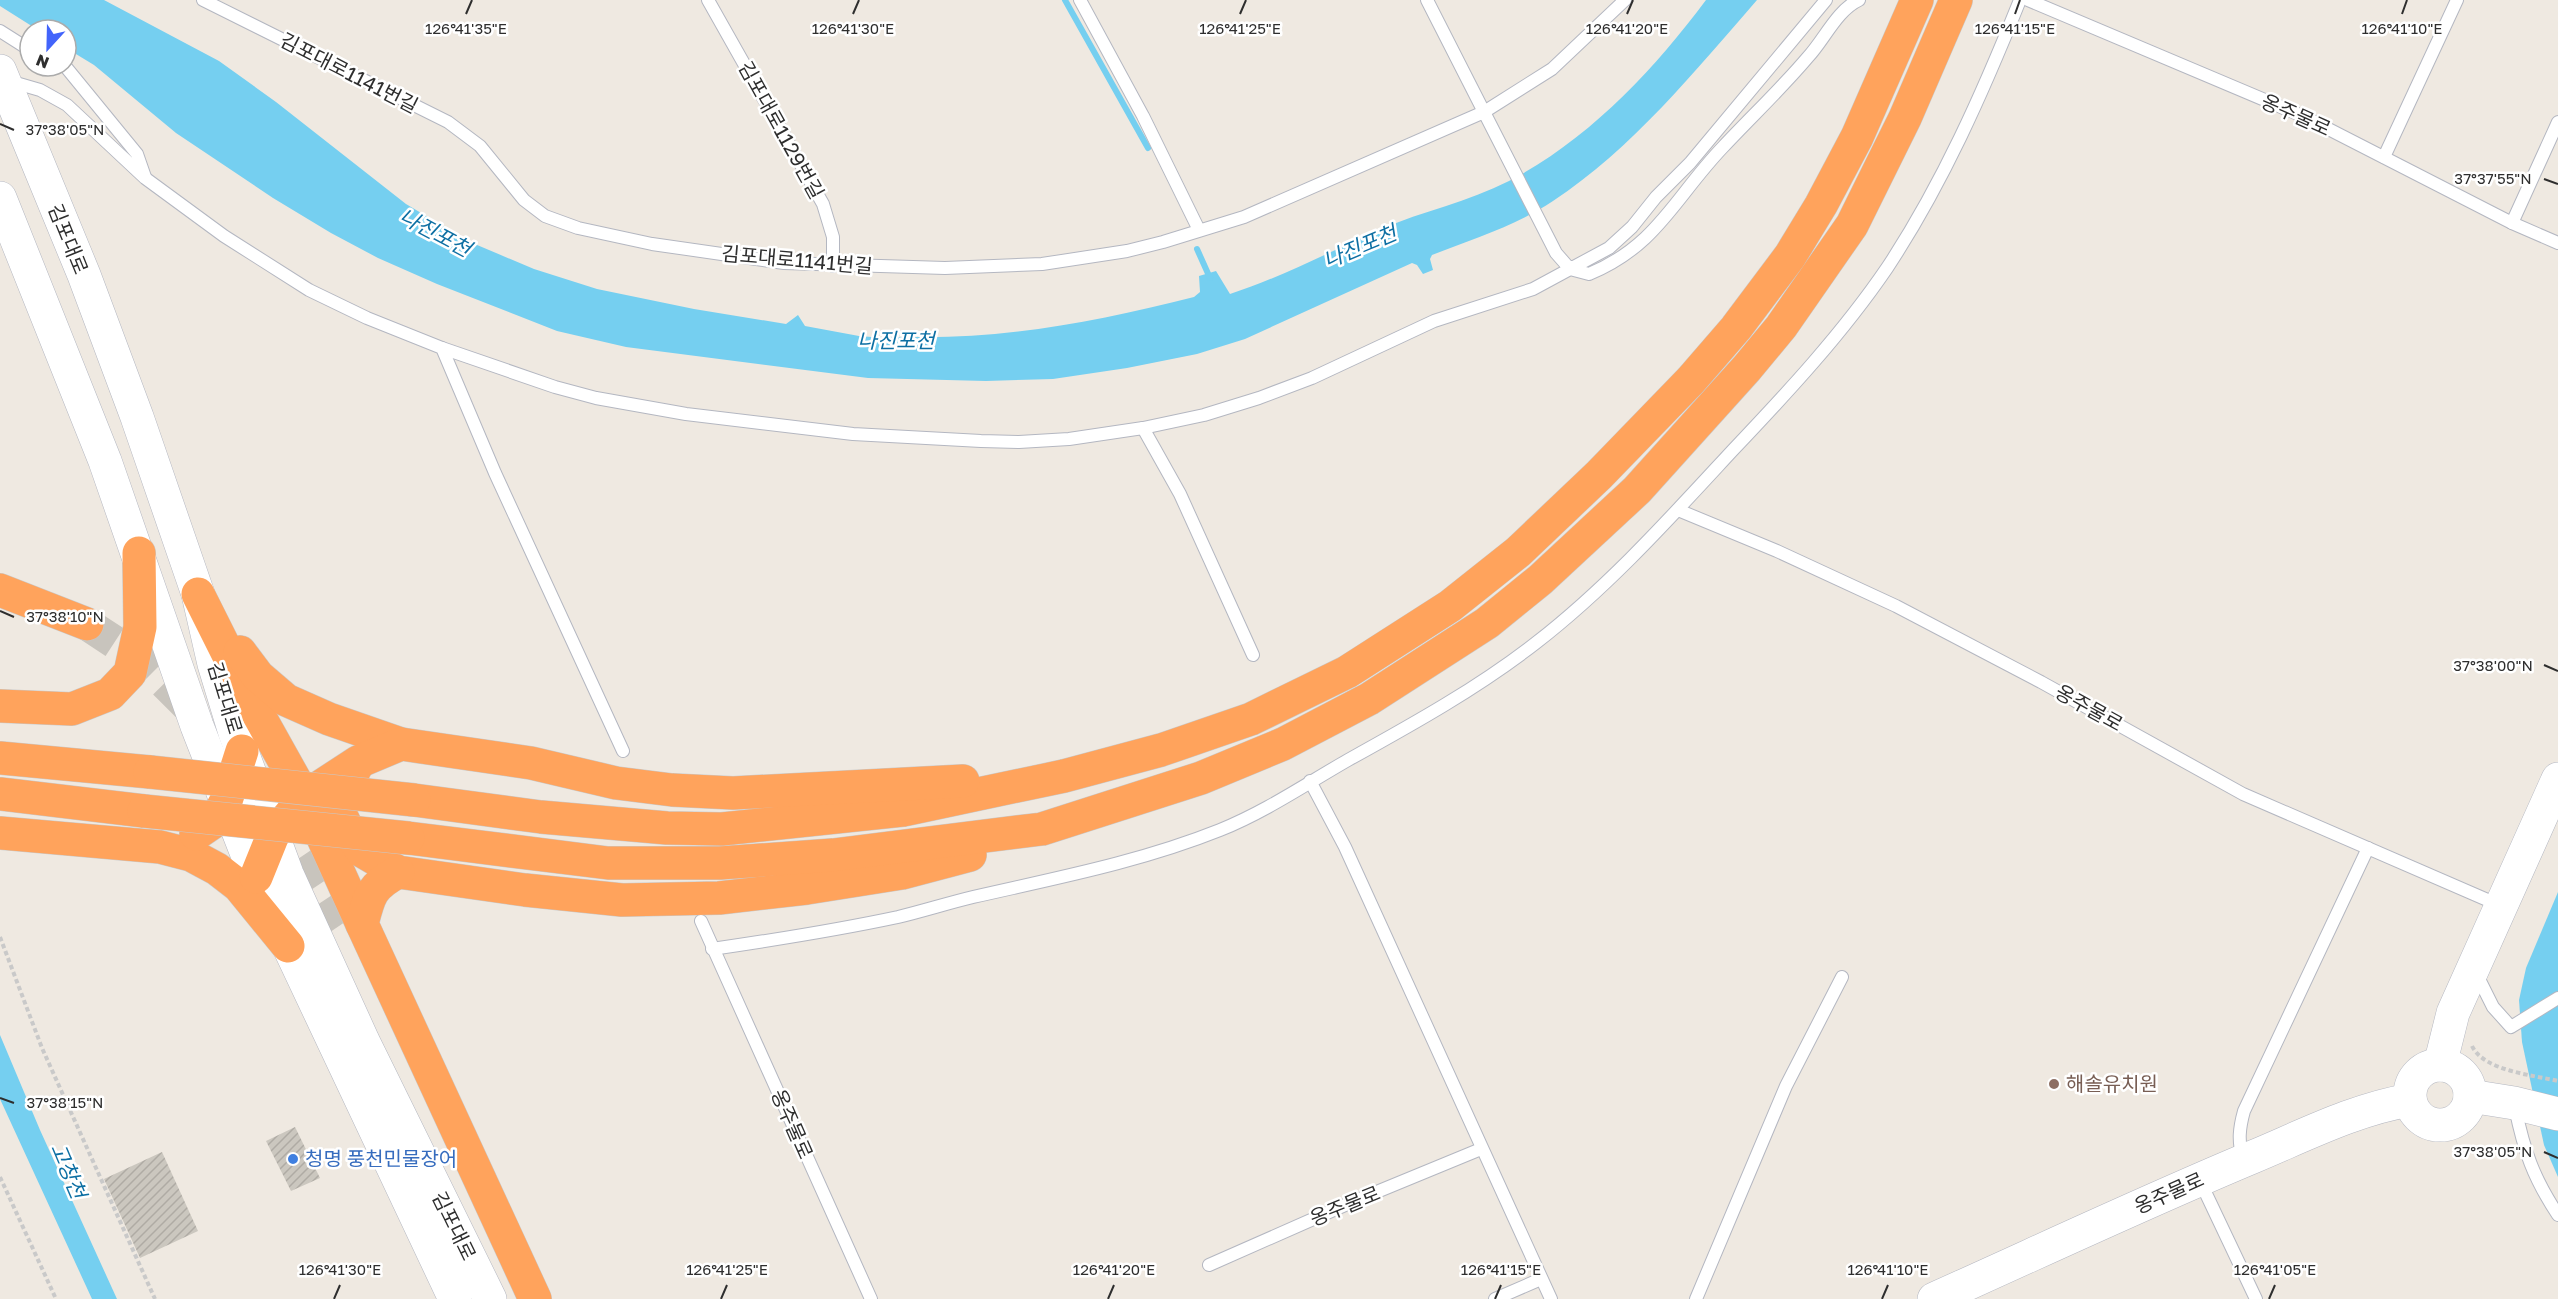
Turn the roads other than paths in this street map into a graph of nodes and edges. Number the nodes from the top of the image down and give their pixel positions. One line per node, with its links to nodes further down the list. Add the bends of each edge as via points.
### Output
1 (203, 0): 25 (lane, 김포대로1141번길, via 448,122 480,146 524,200 545,216 578,228 652,244)
2 (708, 0): 25 (lane, 김포대로1129번길, via 823,204 833,237)
3 (1080, 0): 23 (lane)
4 (1427, 0): 17 (lane)
5 (1625, 0): 17 (lane, via 1552,69)
6 (1826, 0): 26 (lane, 김포대로, via 1632,227 1609,248)
7 (1859, 0): 26 (lane, via 1842,13 1802,64 1722,148 1638,246 1613,264 1589,274)
8 (1917, 0): 41 (highway, via 1857,137 1790,256 1691,380 1518,552 1450,606 1347,672 1251,719 1161,750)
9 (1956, 0): 47 (highway, via 1879,173 1846,234 1747,368 1637,490 1587,539 1487,623 1359,704 1283,744 1201,778)
10 (2020, 0): 29 (lane, via 1957,143 1887,267 1811,366)
11 (2028, 0): 19 (lane, 옹주물로, via 2305,117)
12 (2457, 0): 19 (lane)
13 (0, 31): 14 (lane)
14 (18, 42)
15 (1, 75): 20 (lane, 김포대로, via 67,105); 32 (main road, 김포대로, via 96,308)
16 (75, 78): 20 (lane, via 137,154)
17 (1487, 118): 23 (lane, 김포대로1141번길, via 1244,217); 26 (lane, via 1556,252)
18 (2558, 122): 22 (lane)
19 (2384, 157): 22 (lane, 옹주물로)
20 (145, 178): 27 (lane, 김포대로, via 224,236 309,290)
21 (0, 198): 30 (main road, 김포대로)
22 (2512, 223): 24 (lane, 옹주물로)
23 (1199, 230): 25 (lane, 김포대로1141번길, via 1127,251 1042,264 945,268)
24 (2558, 243)
25 (833, 266)
26 (1570, 268): 28 (lane, 김포대로, via 1533,289 1434,321 1312,378 1204,415)
27 (442, 348): 28 (lane, 김포대로, via 596,398 686,414 853,434 1019,442); 38 (lane)
28 (1143, 428): 34 (lane, via 1180,494)
29 (1678, 510): 43 (lane, via 1584,603 1504,667 1424,718); 51 (lane, 옹주물로, via 1854,586 2021,671 2244,794)
30 (139, 553): 35 (highway, via 140,627 130,674 110,694 72,709); 46 (main road, 김포대로)
31 (0, 590): 33 (highway)
32 (198, 594): 36 (highway, via 258,676 286,700); 37 (main road, 김포대로, via 214,664); 45 (highway)
33 (87, 624)
34 (1253, 655)
35 (0, 706)
36 (401, 744): 40 (highway); 41 (highway, via 531,763 616,783 723,793)
37 (242, 751): 46 (highway); 49 (main road, 김포대로)
38 (623, 751)
39 (0, 758): 41 (highway, bridge, via 414,800 541,817 722,830 903,810)
40 (358, 762): 45 (highway); 52 (highway, via 342,794 340,813 363,851)
41 (1064, 776)
42 (2558, 779): 54 (main road)
43 (1310, 781): 58 (lane, via 1226,828 1137,859 896,917); 67 (lane, via 1345,847)
44 (0, 794): 47 (highway, bridge, via 608,862 720,863 833,855)
45 (304, 798): 49 (highway); 56 (highway)
46 (226, 801): 50 (highway, via 215,821 197,833); 53 (main road, 김포대로)
47 (1042, 829): 52 (highway, via 961,858 902,873 719,898 622,900)
48 (0, 833): 50 (highway)
49 (273, 835): 53 (highway); 74 (main road, 김포대로, via 363,1041)
50 (160, 847): 57 (highway, via 190,855 225,875 239,886)
51 (2368, 848): 54 (lane, 옹주물로); 68 (lane, via 2244,1111 2239,1128)
52 (398, 872): 56 (highway, via 381,880)
53 (256, 877): 57 (main road, 김포대로)
54 (2499, 905): 59 (main road)
55 (701, 921): 58 (lane, 옹주물로)
56 (352, 924): 75 (highway); 76 (highway)
57 (288, 946): 73 (main road, 김포대로)
58 (712, 949): 77 (lane, 옹주물로)
59 (2473, 967): 61 (lane, via 2493,1007 2511,1028); 62 (main road, via 2453,1013)
60 (1842, 977): 80 (lane, via 1786,1086)
61 (2558, 998)
62 (2440, 1065): 63 (main road, via 2458,1071); 64 (main road, via 2422,1070 2415,1077)
63 (2470, 1096): 64 (main road, via 2464,1114 2439,1126 2422,1120); 65 (main road)
64 (2410, 1100): 68 (main road, 옹주물로, via 2376,1108)
65 (2519, 1104): 66 (main road); 70 (lane, via 2527,1158)
66 (2558, 1114)
67 (1481, 1149): 71 (lane, 옹주물로); 72 (lane)
68 (2243, 1160): 69 (main road, 옹주물로)
69 (2199, 1179): 81 (main road, 옹주물로); 82 (lane)
70 (2558, 1215)
71 (1209, 1265)
72 (1541, 1279): 78 (lane); 79 (lane)
73 (455, 1299)
74 (490, 1299)
75 (517, 1299)
76 (535, 1299)
77 (871, 1299)
78 (1494, 1299)
79 (1551, 1299)
80 (1696, 1299)
81 (1934, 1299)
82 (2256, 1299)

